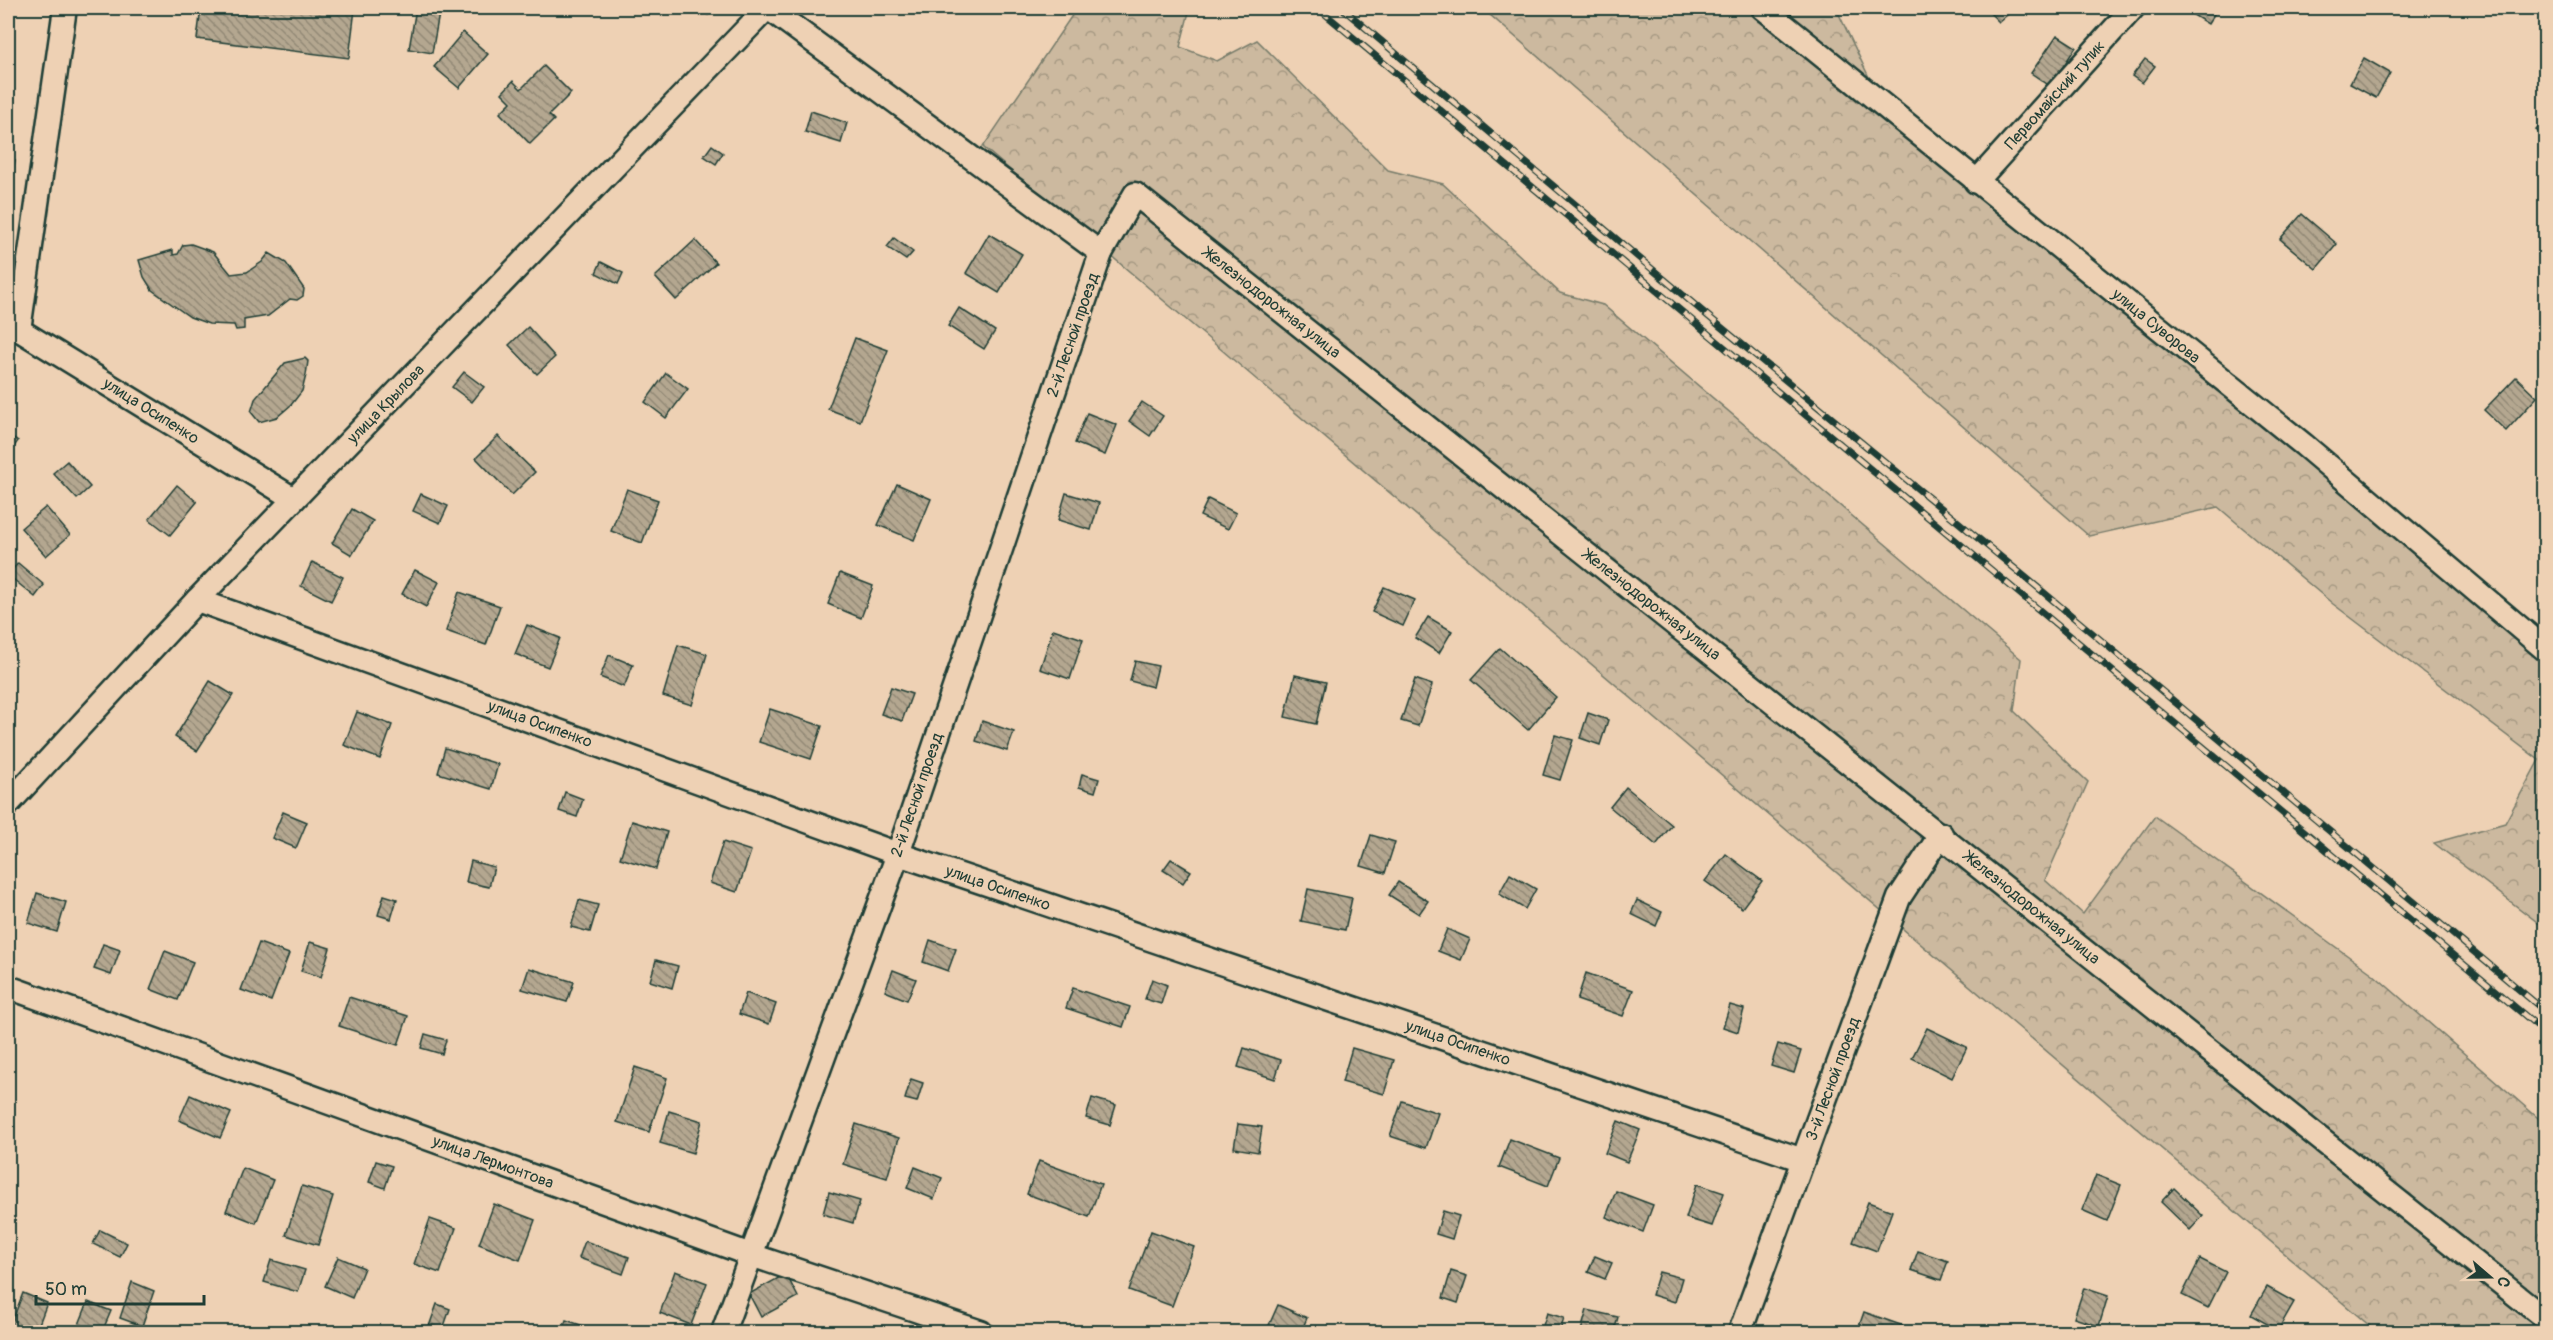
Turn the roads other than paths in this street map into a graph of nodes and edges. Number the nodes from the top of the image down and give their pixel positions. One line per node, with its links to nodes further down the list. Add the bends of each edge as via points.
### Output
1 (65, 8): 7 (street)
2 (768, 8): 6 (street); 8 (street, улица Крылова)
3 (1763, 8): 5 (street, улица Суворова)
4 (2133, 8): 5 (street, Первомайский тупик)
5 (1976, 182): 10 (street, улица Суворова, via 2304,445)
6 (1101, 253): 12 (street, Железнодорожная улица, via 1135,194); 13 (street, 2-й Лесной проезд)
7 (13, 326): 8 (street, улица Осипенко)
8 (294, 499): 9 (street, улица Крылова)
9 (197, 600): 11 (street, улица Крылова); 13 (street, улица Осипенко)
10 (2546, 650)
11 (8, 804)
12 (1941, 834): 15 (street, 3-й Лесной проезд, via 1899,898); 17 (street, Железнодорожная улица)
13 (898, 854): 15 (street, улица Осипенко); 16 (street, 2-й Лесной проезд)
14 (8, 987): 16 (street, улица Лермонтова)
15 (1803, 1160): 20 (street, 3-й Лесной проезд)
16 (751, 1255): 18 (street, 2-й Лесной проезд); 19 (street, улица Лермонтова)
17 (2546, 1319)
18 (723, 1332)
19 (981, 1332)
20 (1740, 1332)

